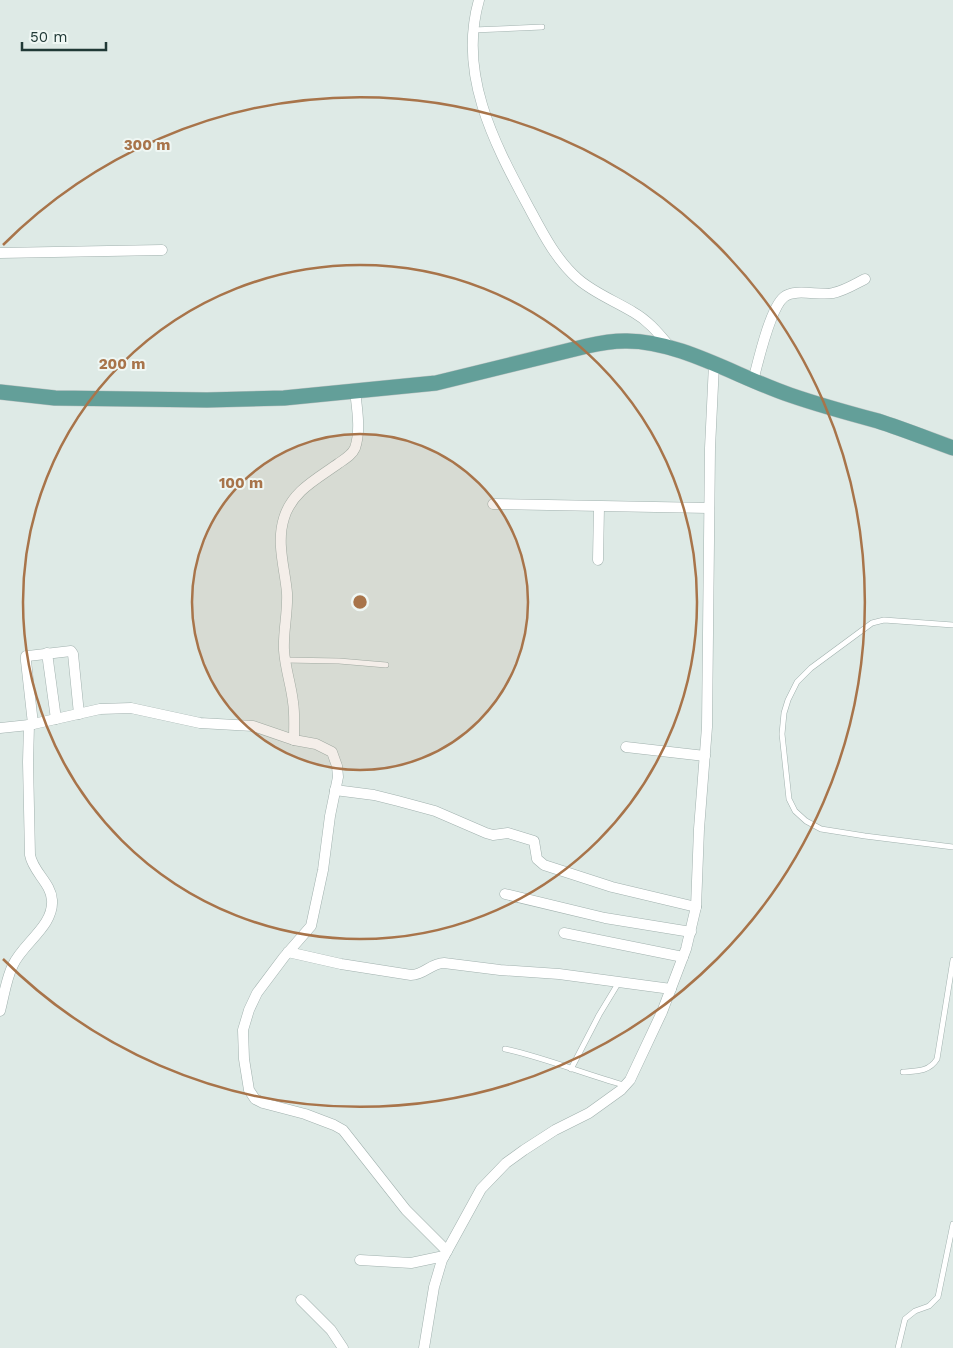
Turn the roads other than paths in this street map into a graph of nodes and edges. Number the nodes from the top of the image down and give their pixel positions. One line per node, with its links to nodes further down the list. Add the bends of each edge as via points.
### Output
1 (479, 0): 3 (street)
2 (542, 28): 3 (lane)
3 (473, 30): 7 (street, via 474,69 484,114 510,172 552,248 578,279 647,321)
4 (162, 250): 5 (street)
5 (0, 253)
6 (866, 279): 9 (street, via 833,293 801,293 783,298 770,321)
7 (671, 349): 8 (main road); 10 (main road, via 626,341 606,342 436,383)
8 (714, 364): 9 (main road); 15 (street)
9 (753, 380): 12 (main road)
10 (355, 391): 11 (main road, via 284,398 207,400 55,398); 19 (street, via 355,447 351,454 298,494 284,517 281,539 287,602 283,638)
11 (0, 392)
12 (953, 448)
13 (493, 504): 14 (street)
14 (599, 507): 15 (street); 16 (street)
15 (710, 508): 27 (street)
16 (598, 560)
17 (953, 625): 29 (lane, via 892,620 872,623 797,682 786,706 782,734 790,799 795,811 806,821 821,829)
18 (47, 653): 21 (street, via 72,652); 22 (street); 23 (street, via 26,658)
19 (285, 660): 20 (lane); 25 (street, via 293,702)
20 (386, 666)
21 (79, 714): 22 (street); 25 (street, via 100,709 131,708 200,723 253,726)
22 (56, 719): 23 (street)
23 (31, 725): 24 (street); 39 (street, via 28,762 30,855 34,869 50,893 51,907 48,919 12,966)
24 (0, 728)
25 (294, 740): 28 (street, via 316,744 332,752 338,777)
26 (626, 747): 27 (street)
27 (705, 756): 31 (street)
28 (335, 790): 31 (street, via 374,795 434,811 493,835 513,834 534,841 538,859 544,865 612,887); 34 (street, via 313,920 309,930)
29 (953, 847)
30 (505, 894): 32 (street, via 605,918)
31 (696, 907): 32 (street)
32 (691, 932): 35 (street)
33 (564, 933): 35 (street)
34 (288, 952): 37 (street, via 411,975 444,963); 45 (street, via 257,993 242,1030 252,1096 263,1103 305,1114 343,1130 406,1210)
35 (683, 957): 38 (street)
36 (953, 960): 42 (lane, via 933,1066)
37 (619, 982): 38 (street); 41 (lane)
38 (671, 989): 43 (street)
39 (0, 1011)
40 (506, 1049): 41 (lane, via 538,1056)
41 (571, 1069): 43 (lane)
42 (903, 1072)
43 (625, 1086): 45 (street, via 589,1113 506,1163 481,1189)
44 (953, 1224): 50 (lane, via 938,1297 905,1319)
45 (446, 1254): 46 (street, via 411,1263); 49 (street, via 434,1287)
46 (360, 1260)
47 (301, 1300): 48 (street, via 331,1330)
48 (343, 1348)
49 (424, 1348)
50 (898, 1348)

